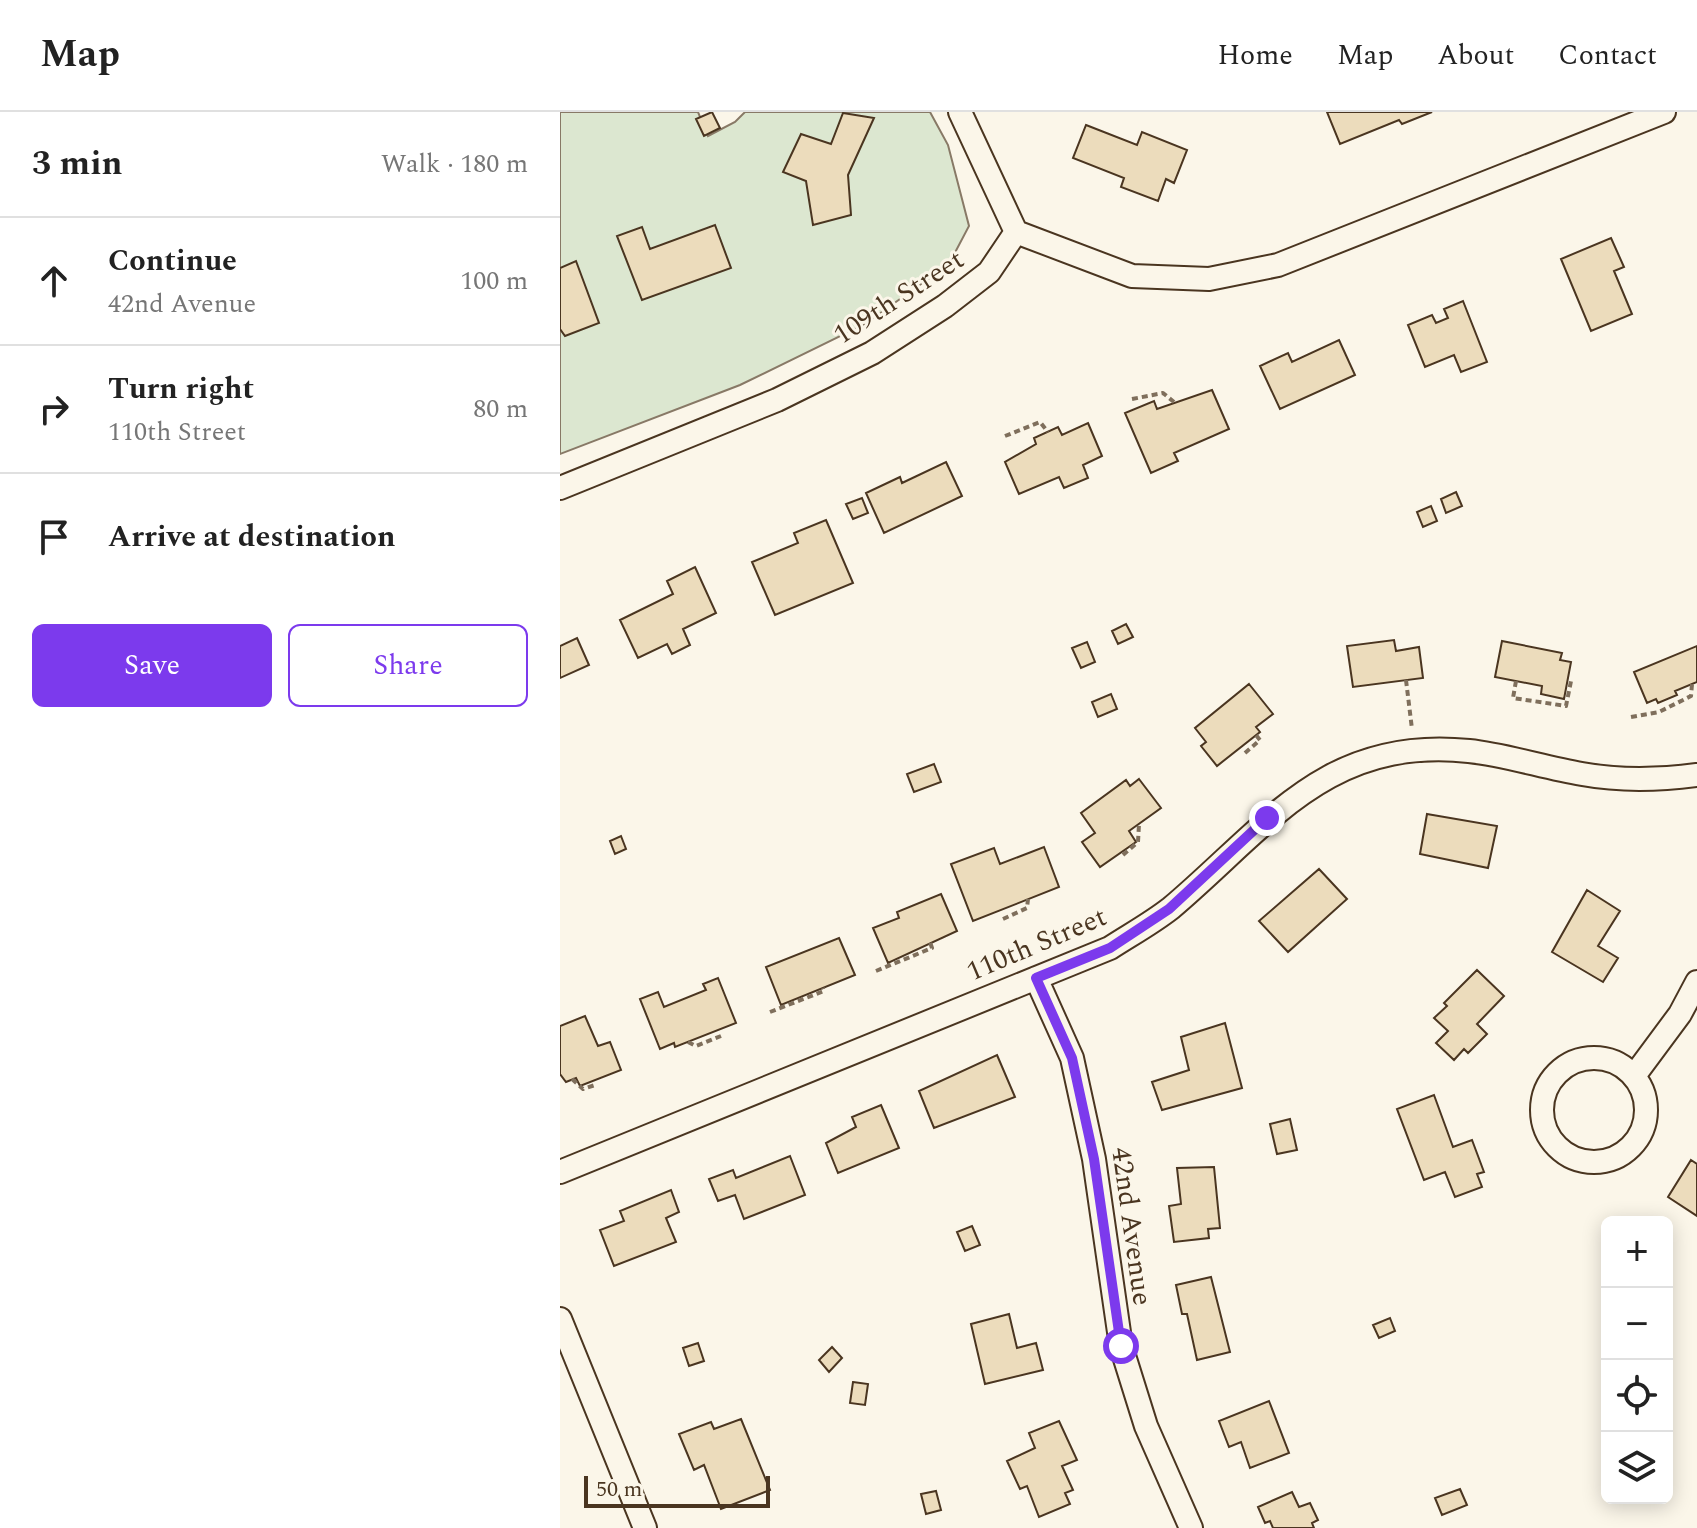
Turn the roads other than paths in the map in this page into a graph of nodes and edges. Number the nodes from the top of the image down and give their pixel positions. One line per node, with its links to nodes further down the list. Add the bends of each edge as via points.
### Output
1 (960, 112): 3 (street)
2 (1664, 112): 3 (street, via 1278,265 1209,279 1132,276)
3 (1016, 232): 4 (street, 109th Street, via 989,272 872,353 777,400)
4 (560, 488)
5 (1697, 775): 6 (street, 110th Street, via 1656,780 1585,775 1469,751 1377,755 1323,778 1267,818 1169,909 1110,948)
6 (1036, 978): 9 (street, 110th Street); 12 (street, 42nd Avenue, via 1072,1058 1094,1159 1121,1346 1146,1426)
7 (1697, 982): 8 (street)
8 (1634, 1076): 8 (street, via 1621,1065 1596,1058 1570,1063 1546,1088 1541,1105 1549,1139 1561,1152 1593,1163 1625,1152 1637,1140 1647,1108)
9 (560, 1172)
10 (560, 1319): 11 (street)
11 (645, 1528)
12 (1191, 1528)

